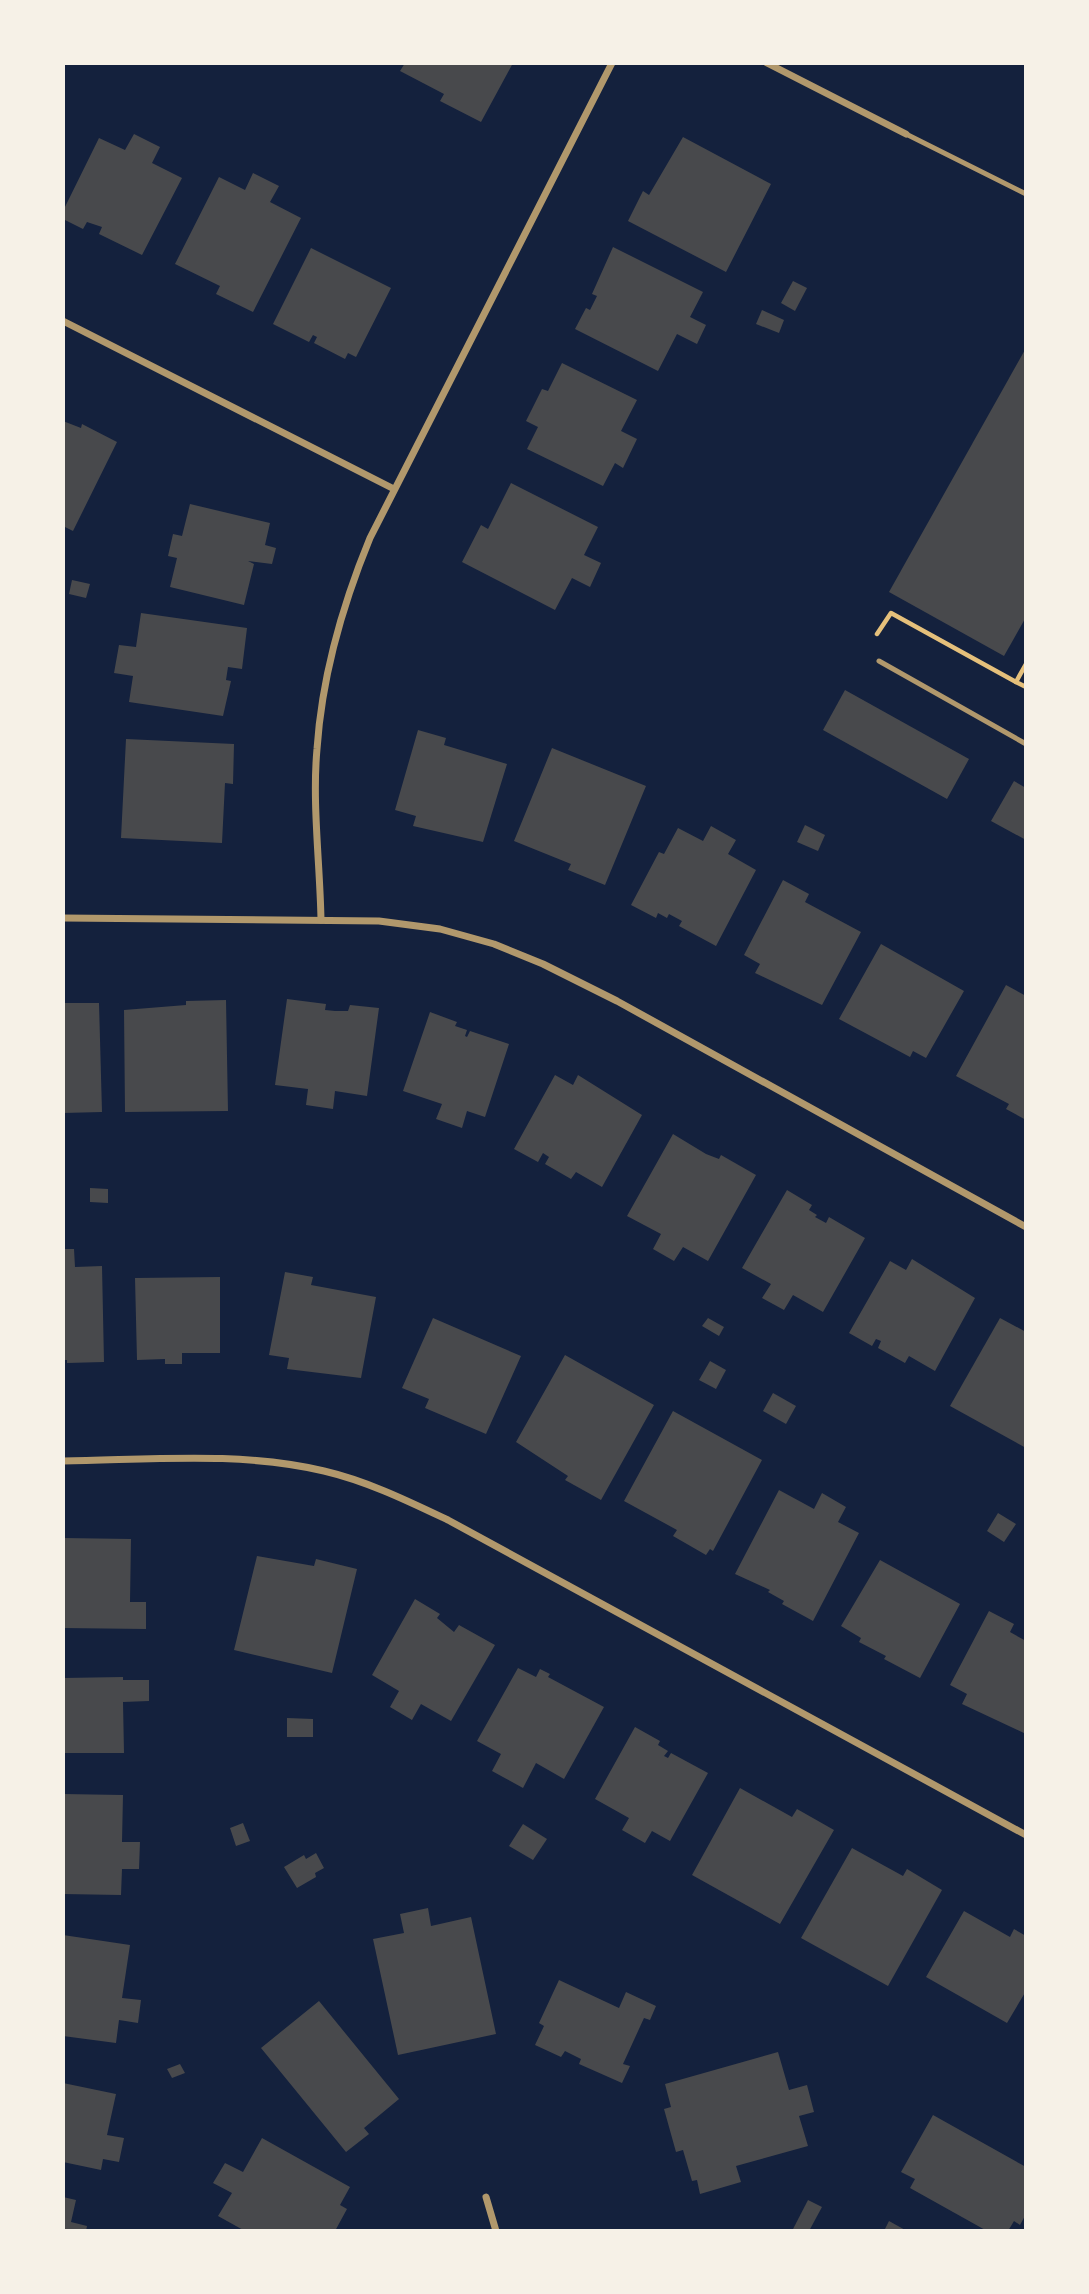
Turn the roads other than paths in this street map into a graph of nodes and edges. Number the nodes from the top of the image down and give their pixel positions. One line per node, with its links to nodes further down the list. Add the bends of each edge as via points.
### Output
1 (612, 63): 6 (street)
2 (767, 63): 3 (street)
3 (906, 134): 4 (lane)
4 (1026, 194)
5 (63, 321): 6 (street)
6 (394, 489): 10 (street, via 344,600 325,679 316,751)
7 (878, 662): 8 (lane)
8 (1026, 744)
9 (63, 918): 10 (street)
10 (321, 920): 11 (street, via 440,929 543,964)
11 (1026, 1227)
12 (63, 1461): 13 (street, via 261,1460 325,1471 387,1491)
13 (1026, 1835)
14 (486, 2196): 15 (street)
15 (496, 2231)

